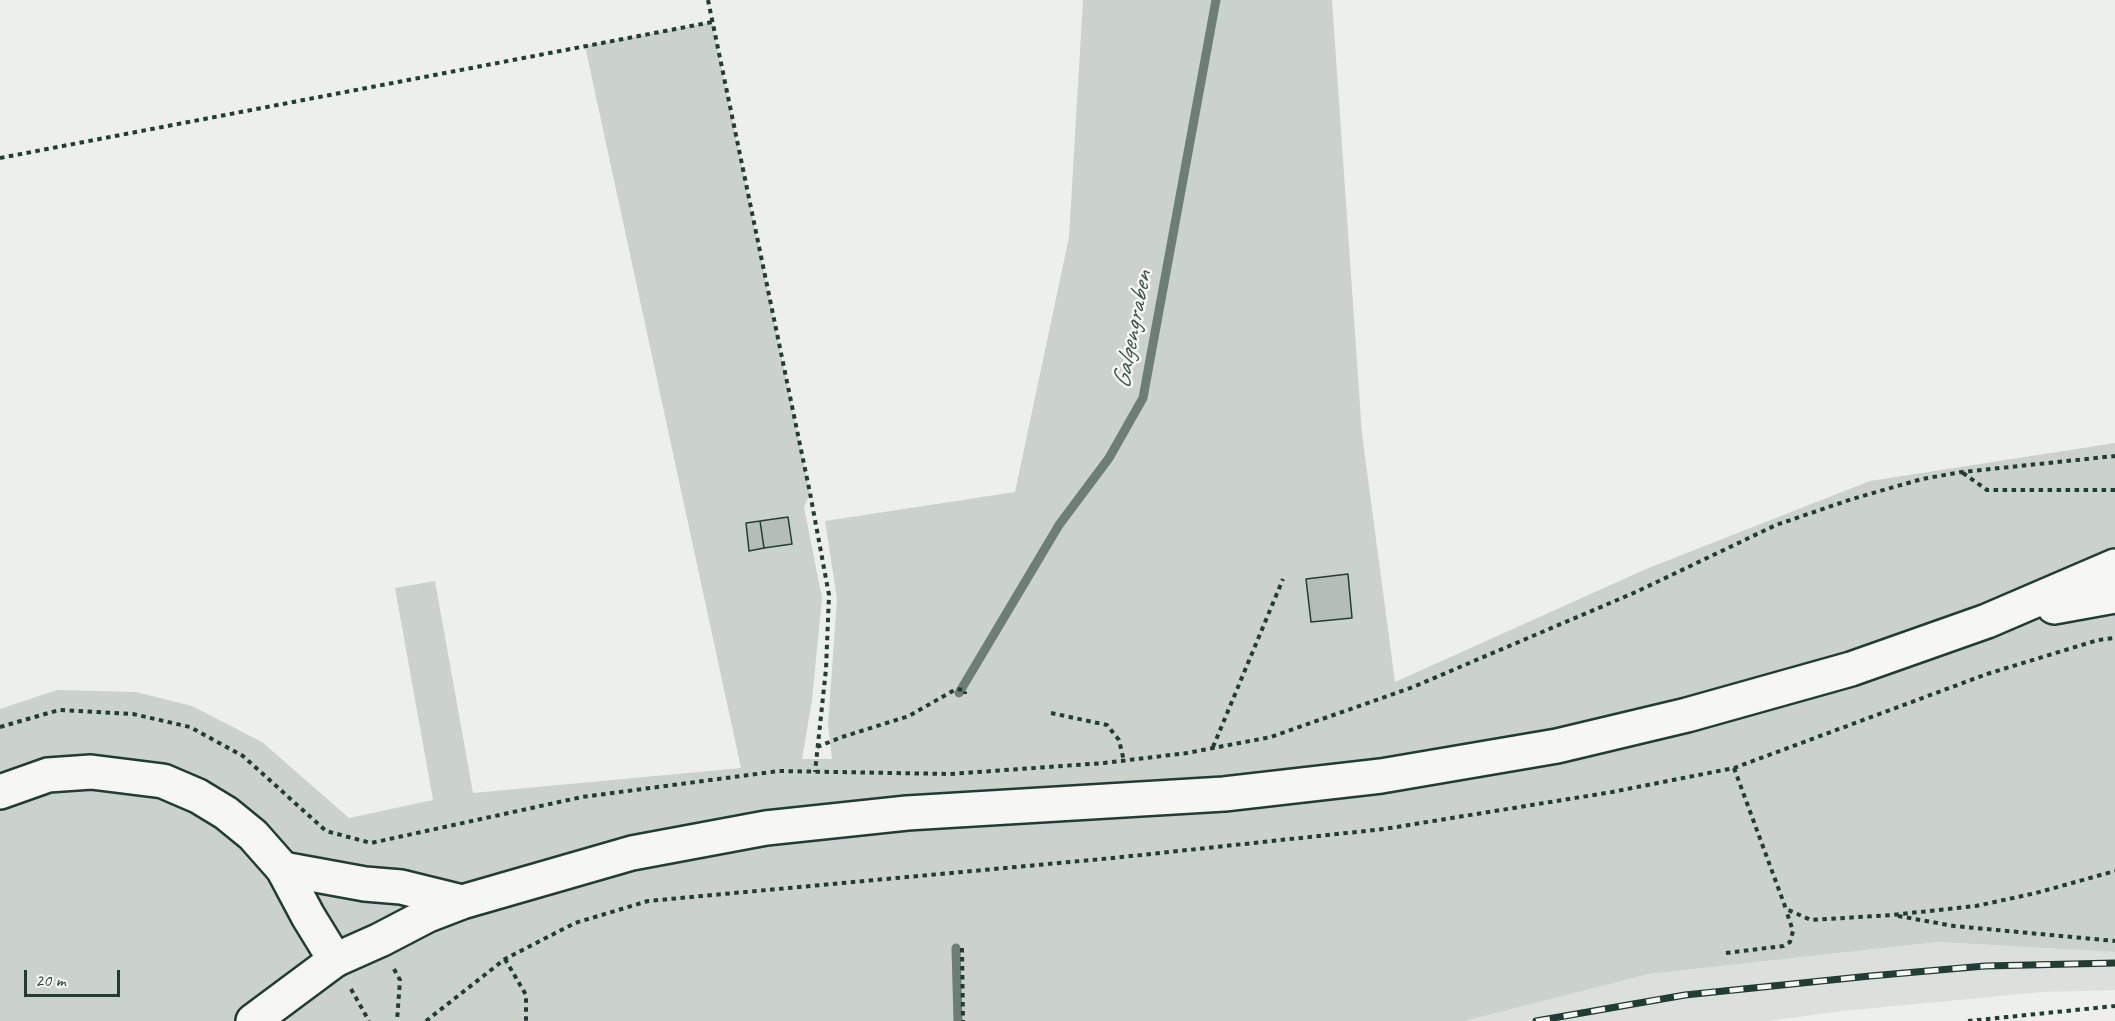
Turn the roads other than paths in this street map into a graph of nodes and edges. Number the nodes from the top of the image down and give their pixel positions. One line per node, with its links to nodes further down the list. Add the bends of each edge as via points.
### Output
1 (2115, 567): 3 (main road)
2 (2115, 596): 3 (main road)
3 (1987, 621): 6 (main road, via 1851,669 1557,746 1381,776 1224,794 907,813 766,828 632,853)
4 (0, 792): 5 (main road, via 48,776 91,772 163,781 226,813)
5 (283, 869): 6 (main road, via 400,887); 7 (main road)
6 (462, 902): 7 (main road)
7 (335, 960): 8 (main road)
8 (253, 1021)

